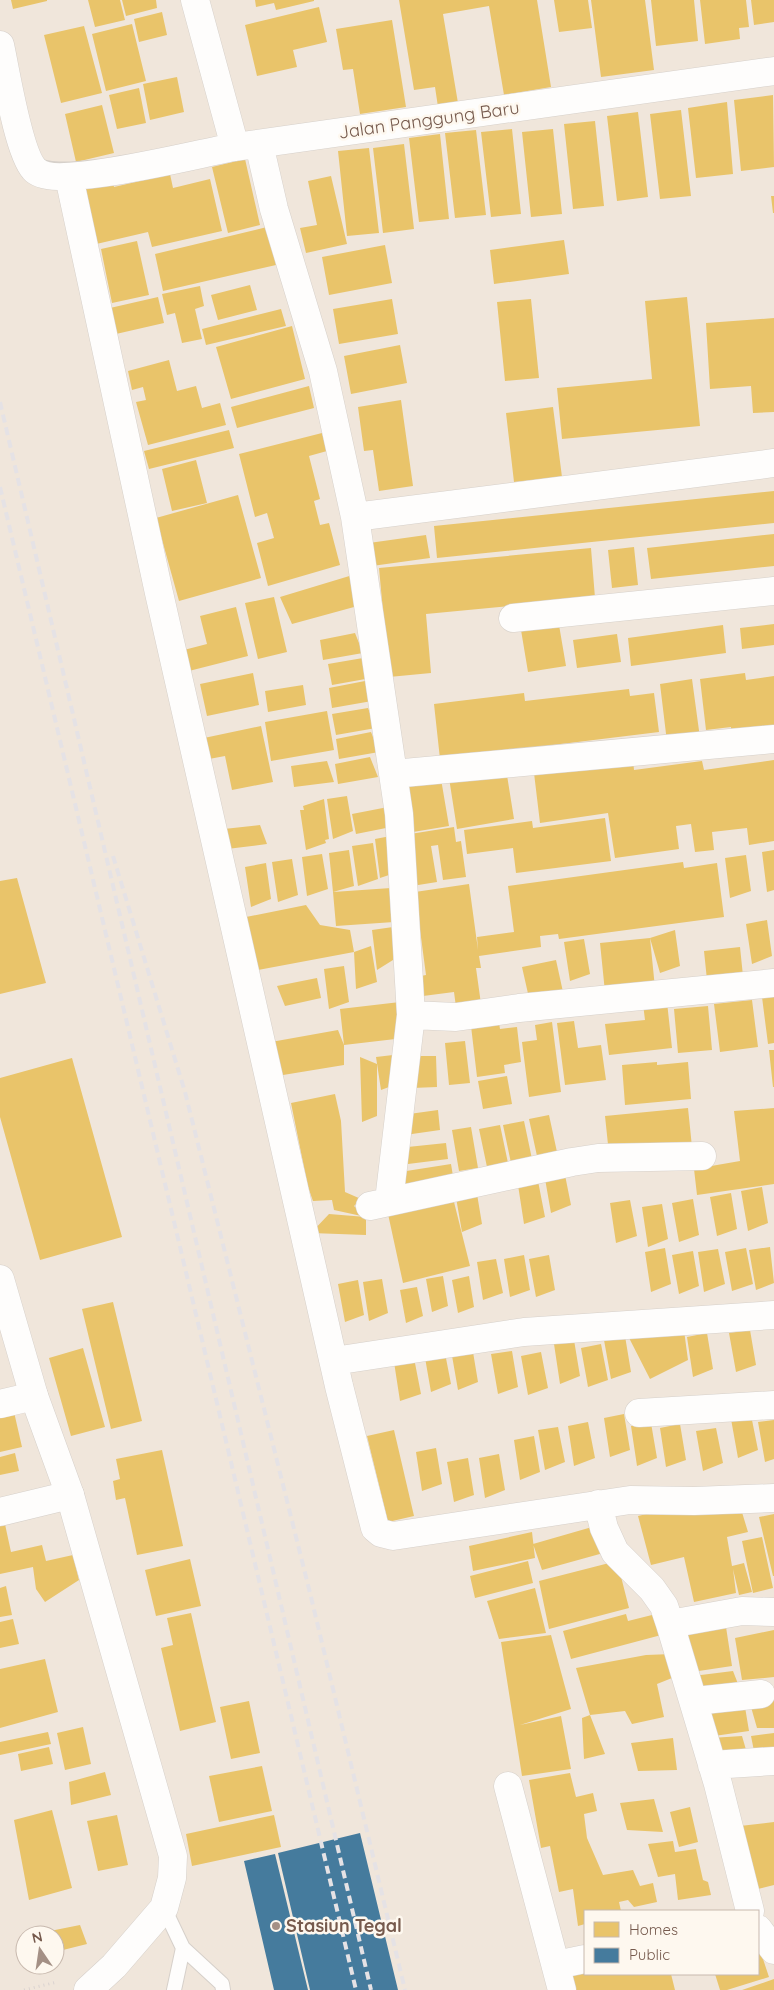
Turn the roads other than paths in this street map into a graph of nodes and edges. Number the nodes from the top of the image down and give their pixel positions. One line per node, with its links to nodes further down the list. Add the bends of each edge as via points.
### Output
1 (195, 0): 4 (street)
2 (0, 45): 5 (street, Jalan Panggung Baru, via 24,152 34,171 46,176)
3 (774, 71): 4 (street, Jalan Panggung Baru)
4 (247, 146): 5 (street, Jalan Panggung Baru, via 153,165); 7 (street, via 274,209 323,371)
5 (69, 177): 17 (street, via 158,593)
6 (774, 463): 7 (street)
7 (355, 516): 11 (street)
8 (774, 591): 9 (street)
9 (513, 618)
10 (774, 740): 11 (street)
11 (393, 774): 13 (street, via 399,814)
12 (774, 983): 13 (street, via 456,1017)
13 (411, 1015): 14 (street, via 379,1204 598,1158)
14 (702, 1156)
15 (0, 1279): 18 (street)
16 (774, 1315): 17 (street, via 524,1332)
17 (334, 1361): 24 (street, via 365,1496 377,1530 393,1536)
18 (34, 1396): 19 (street); 22 (street)
19 (0, 1404)
20 (774, 1405): 21 (street)
21 (639, 1413)
22 (70, 1495): 25 (street); 33 (street, via 173,1856 172,1878)
23 (774, 1498): 24 (street, via 648,1499)
24 (598, 1504): 27 (street, via 615,1552 652,1589 664,1606)
25 (0, 1512)
26 (774, 1612): 27 (street, via 742,1611)
27 (670, 1624): 29 (street)
28 (761, 1694): 29 (street)
29 (694, 1701): 31 (street)
30 (774, 1761): 31 (street)
31 (712, 1765): 34 (street)
32 (508, 1786): 42 (street)
33 (164, 1908): 38 (lane); 41 (street)
34 (750, 1910)
35 (774, 1922): 36 (street)
36 (759, 1923)
37 (759, 1930): 39 (street)
38 (183, 1948): 44 (lane); 45 (lane, via 222,1984)
39 (774, 1950)
40 (584, 1960): 42 (street)
41 (115, 1978): 43 (street)
42 (559, 1978)
43 (88, 1990)
44 (174, 1990)
45 (223, 1990)

